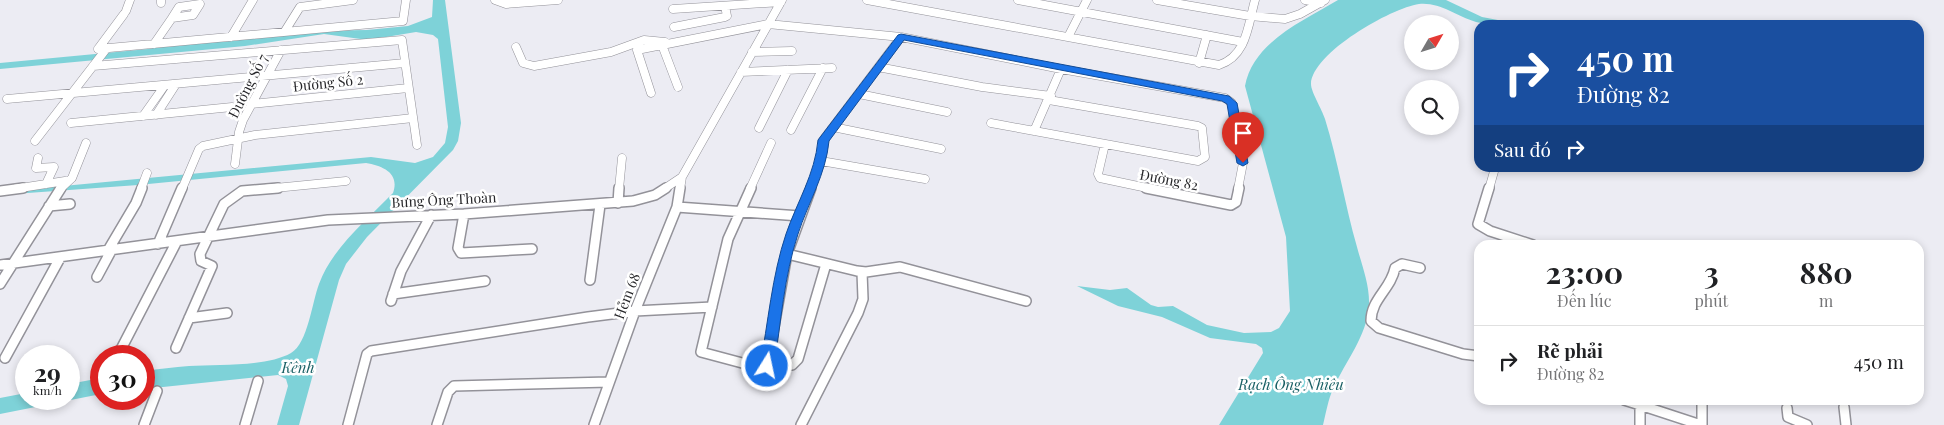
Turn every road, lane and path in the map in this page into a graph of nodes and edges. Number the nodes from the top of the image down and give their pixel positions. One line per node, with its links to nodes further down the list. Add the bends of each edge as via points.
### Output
1 (130, 0): 35 (street, via 98,49)
2 (253, 0): 27 (street)
3 (353, 0): 25 (street, via 300,7)
4 (406, 0): 25 (street, via 403,21)
5 (495, 0): 14 (street, via 506,4)
6 (558, 0): 14 (street)
7 (867, 0): 18 (street)
8 (917, 0): 18 (street)
9 (1018, 0): 20 (street)
10 (1087, 0): 20 (street)
11 (1157, 0): 21 (street)
12 (1255, 0): 21 (street)
13 (1305, 0): 16 (street)
14 (543, 1)
15 (782, 1): 17 (street); 23 (street, Bưng Ông Thoàn)
16 (1323, 1): 21 (street, via 1285,19)
17 (725, 6): 19 (street); 24 (street, via 726,17)
18 (911, 8): 29 (street)
19 (673, 9)
20 (1081, 11): 26 (street); 29 (street)
21 (1250, 16): 30 (street)
22 (171, 18): 32 (street)
23 (768, 24): 28 (street, Đường 82); 31 (street, Đường 82); 38 (street, Bưng Ông Thoàn)
24 (674, 27)
25 (285, 31): 27 (street)
26 (1207, 35): 30 (street); 41 (street)
27 (230, 36): 32 (street)
28 (901, 37): 42 (street); 45 (street, Đường 82)
29 (1068, 37): 41 (street)
30 (1243, 42): 41 (street, via 1238,55 1223,65)
31 (670, 43): 33 (street); 34 (street, via 644,40 610,52 534,66 523,63)
32 (154, 44): 35 (street)
33 (662, 44): 51 (street); 54 (street, via 636,51)
34 (516, 46)
35 (106, 49): 39 (street)
36 (281, 50): 39 (street); 40 (street, via 402,40); 48 (street, Đường Số 7)
37 (792, 51): 38 (street)
38 (752, 52): 47 (street, Bưng Ông Thoàn)
39 (95, 63): 53 (street)
40 (405, 63): 48 (street); 52 (street)
41 (1199, 63)
42 (878, 67): 55 (street); 56 (street)
43 (823, 68): 44 (street); 46 (street); 68 (street)
44 (832, 68)
45 (1061, 69): 56 (street); 74 (street, Đường 82, via 1232,103 1243,163 1236,202 1231,205 1100,178 1098,174)
46 (788, 70): 47 (street); 67 (street)
47 (741, 72): 83 (street, Bưng Ông Thoàn)
48 (266, 76): 50 (street); 58 (street, Đường Số 7)
49 (165, 84): 50 (street); 53 (street); 62 (street)
50 (176, 84): 61 (street)
51 (678, 87)
52 (408, 88): 58 (street, Đường Số 2); 63 (street)
53 (72, 93): 57 (street); 71 (street)
54 (651, 93)
55 (859, 94): 60 (street); 66 (street)
56 (1050, 98): 69 (street); 74 (street, via 1198,126 1204,133 1205,157 1198,160)
57 (7, 99)
58 (251, 104): 70 (street, Đường Số 7)
59 (232, 107): 61 (street)
60 (947, 112)
61 (156, 115): 62 (street)
62 (143, 116): 64 (street)
63 (413, 118): 70 (street); 75 (street)
64 (71, 123)
65 (992, 123): 69 (street)
66 (833, 127): 76 (street); 79 (street, via 822,145)
67 (759, 128)
68 (791, 130)
69 (1034, 131): 74 (street)
70 (238, 138): 80 (street, Đường Số 7); 81 (street, via 203,146)
71 (35, 141)
72 (86, 143): 88 (street, via 72,178)
73 (771, 143): 95 (street)
74 (1105, 144)
75 (417, 145)
76 (941, 149)
77 (38, 158): 87 (street, via 36,168 54,167)
78 (622, 158): 90 (street)
79 (822, 161): 85 (street); 98 (street)
80 (235, 164)
81 (190, 172): 102 (street)
82 (1494, 172): 100 (street, via 1478,224)
83 (682, 177): 90 (street, Bưng Ông Thoàn, via 655,195); 94 (street, Hẻm 68)
84 (145, 179): 104 (street, via 136,203)
85 (925, 179)
86 (346, 181): 99 (street, via 238,190 224,204)
87 (46, 184): 88 (street); 89 (street)
88 (61, 186): 93 (street)
89 (0, 191)
90 (618, 203): 92 (street, Bưng Ông Thoàn)
91 (70, 204): 93 (street)
92 (600, 205): 96 (street, Bưng Ông Thoàn); 113 (street)
93 (48, 206): 107 (street)
94 (677, 207): 95 (street); 118 (street, Hẻm 68)
95 (740, 212): 98 (street); 117 (street, via 728,239)
96 (464, 214): 97 (street, Bưng Ông Thoàn); 103 (street, via 459,251)
97 (427, 216): 99 (street, Bưng Ông Thoàn, via 348,218); 114 (street, via 392,298)
98 (800, 216): 105 (street)
99 (207, 237): 101 (street, Bưng Ông Thoàn); 120 (street, via 199,259 212,266)
100 (1518, 240)
101 (177, 241): 102 (street, Bưng Ông Thoàn); 121 (street)
102 (158, 244): 104 (street, Bưng Ông Thoàn)
103 (532, 249)
104 (109, 252): 106 (street, Bưng Ông Thoàn); 112 (street)
105 (787, 254): 108 (street); 125 (street)
106 (60, 258): 107 (street, Bưng Ông Thoàn); 124 (street)
107 (14, 263): 109 (street, Bưng Ông Thoàn); 115 (street)
108 (826, 264): 111 (street); 125 (street, via 798,359 792,365)
109 (0, 265)
110 (1420, 268): 123 (street, via 1402,264 1395,268 1391,283 1377,298 1370,322 1379,328)
111 (862, 272): 116 (street, via 900,267); 139 (street, via 863,299 858,313)
112 (97, 276)
113 (590, 280)
114 (485, 281)
115 (0, 284)
116 (1026, 301)
117 (712, 307): 118 (street); 125 (street, via 701,352 718,359)
118 (635, 311): 127 (street, Hẻm 68); 136 (street, via 371,351 367,354)
119 (227, 313): 120 (street)
120 (189, 318): 122 (street)
121 (123, 345)
122 (176, 348)
123 (1474, 355)
124 (5, 358)
125 (767, 366)
126 (258, 381): 135 (street)
127 (609, 382): 137 (street, via 454,386 448,392); 138 (street, Hẻm 68)
128 (157, 392): 134 (street)
129 (1640, 405): 140 (street)
130 (1648, 405): 141 (street)
131 (1702, 405): 141 (street)
132 (1844, 407): 143 (street)
133 (1787, 408): 142 (street, via 1788,417)
134 (144, 425)
135 (245, 425)
136 (348, 425)
137 (437, 425)
138 (594, 425)
139 (801, 425)
140 (1640, 425)
141 (1702, 425)
142 (1806, 425)
143 (1846, 425)

